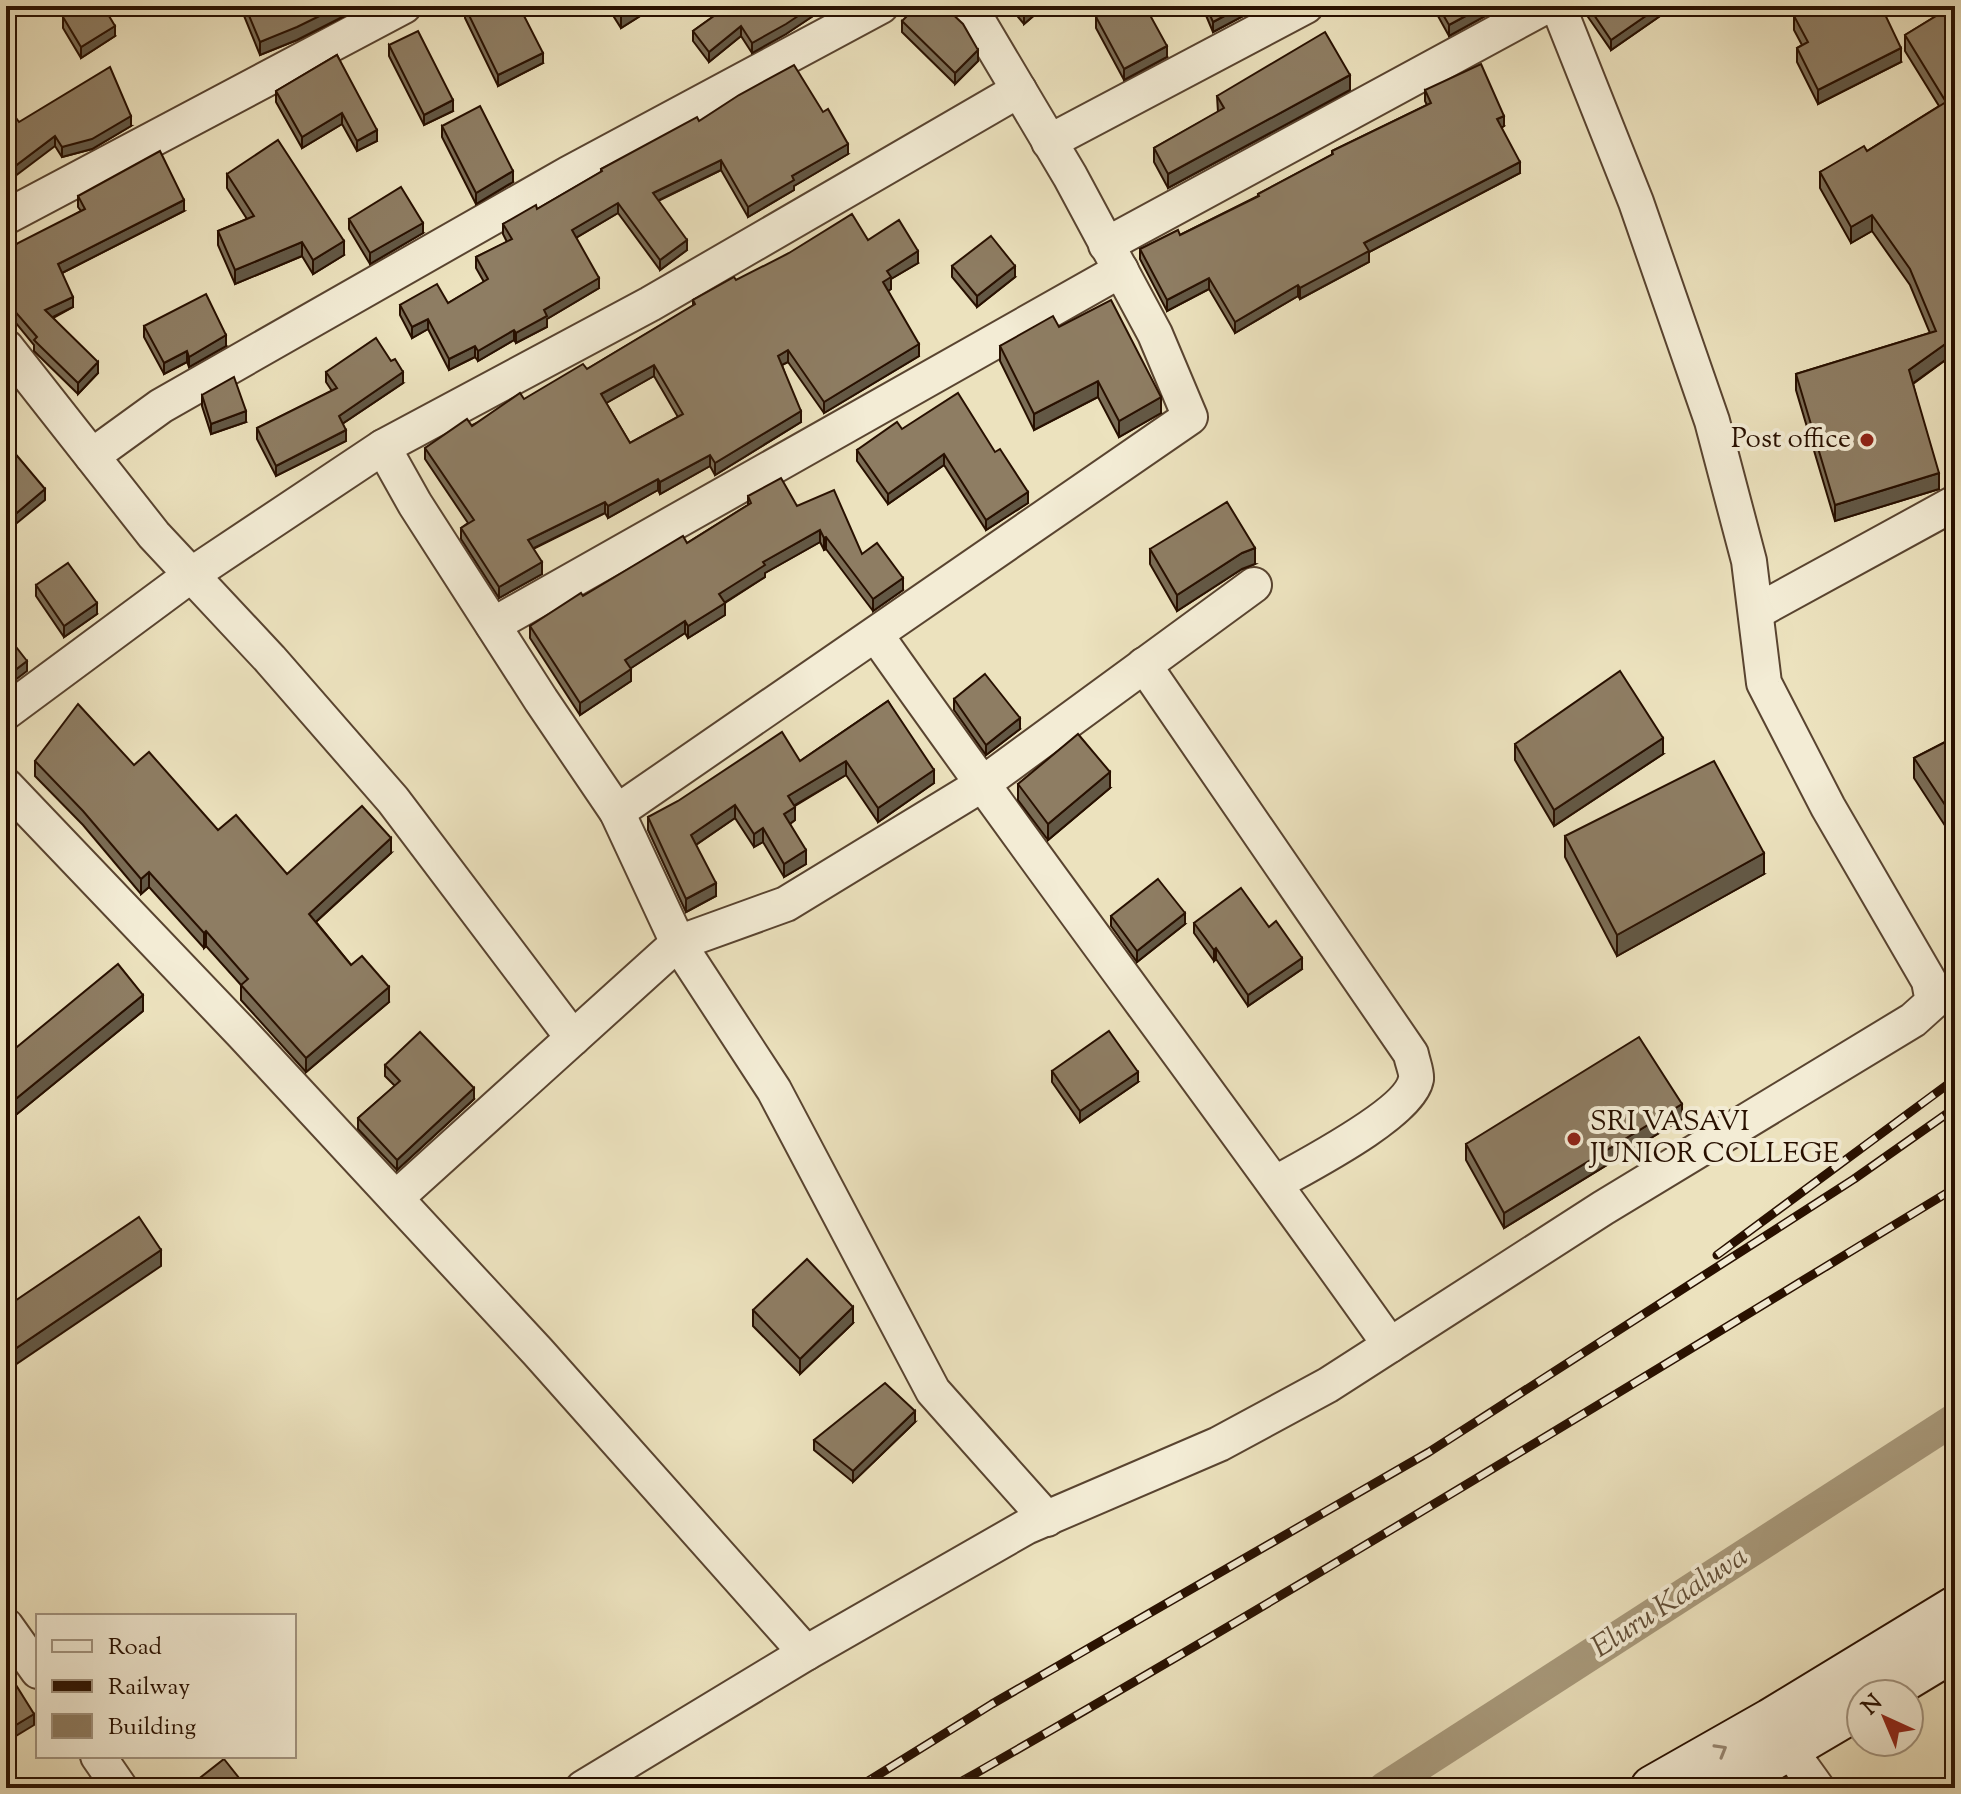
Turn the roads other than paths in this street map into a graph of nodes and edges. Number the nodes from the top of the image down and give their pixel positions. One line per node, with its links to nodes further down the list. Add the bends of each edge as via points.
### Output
1 (404, 6): 9 (street)
2 (881, 6): 13 (street, via 568,174 213,376)
3 (969, 6): 7 (street)
4 (1306, 6): 8 (street)
5 (1546, 6): 10 (street)
6 (1558, 6): 17 (street, via 1636,202 1712,421 1749,561)
7 (1019, 90): 8 (street); 12 (street, via 650,304)
8 (1049, 142): 10 (street)
9 (6, 217)
10 (1114, 257): 18 (street); 19 (street, via 1190,417)
11 (6, 347): 13 (street)
12 (383, 447): 15 (street); 18 (street)
13 (92, 456): 15 (street)
14 (1955, 503): 17 (street)
15 (191, 575): 21 (street); 26 (street, via 393,800)
16 (1254, 585): 20 (street)
17 (1756, 612): 29 (street, via 1764,683 1828,807 1929,981 1933,1002 1913,1020)
18 (493, 625): 24 (street)
19 (876, 635): 22 (street); 24 (street)
20 (1144, 665): 22 (street); 27 (street, via 1411,1054 1416,1079 1405,1099 1353,1140)
21 (6, 712)
22 (981, 785): 25 (street, via 786,904); 27 (street)
23 (6, 786): 28 (street)
24 (617, 812): 25 (street)
25 (678, 943): 26 (street); 30 (street, via 774,1090 933,1391)
26 (573, 1038): 28 (street)
27 (1276, 1183): 29 (street)
28 (396, 1198): 34 (street)
29 (1390, 1345): 30 (street, via 1219,1444)
30 (1047, 1519): 34 (street)
31 (1955, 1609): 42 (main road, one-way to 31)
32 (6, 1626): 35 (street)
33 (1955, 1648): 36 (main road)
34 (806, 1653): 41 (street)
35 (36, 1668)
36 (1905, 1678)
37 (1845, 1715): 38 (main road)
38 (1789, 1749): 43 (main road); 44 (street)
39 (99, 1758): 40 (street)
40 (120, 1788)
41 (583, 1788)
42 (1653, 1788)
43 (1720, 1788)
44 (1817, 1788)

